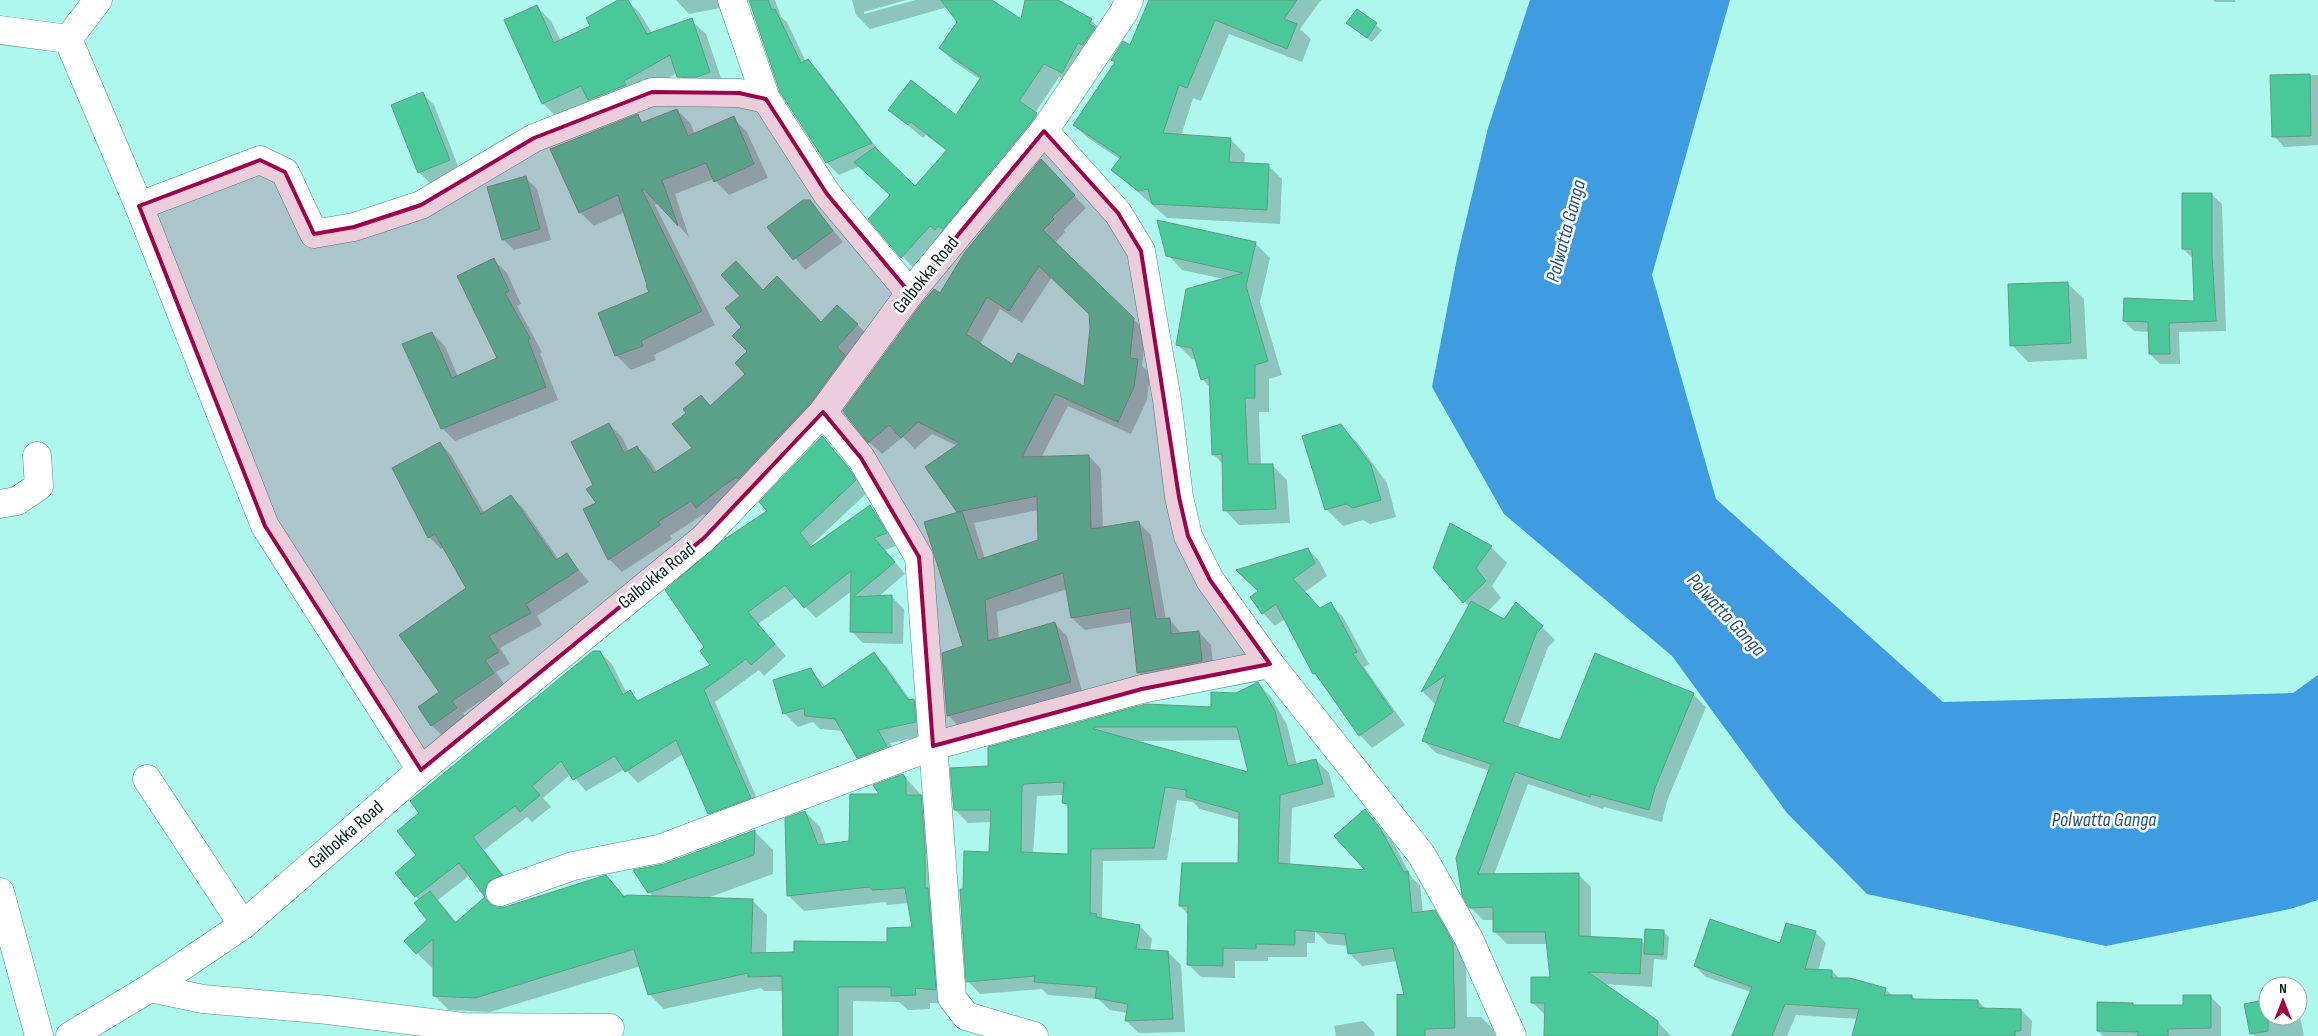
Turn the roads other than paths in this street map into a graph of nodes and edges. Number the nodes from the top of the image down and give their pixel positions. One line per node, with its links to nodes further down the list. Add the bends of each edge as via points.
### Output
1 (98, 0): 5 (street)
2 (732, 0): 6 (street)
3 (1129, 0): 7 (street, Galbokka Road)
4 (0, 30): 5 (street)
5 (68, 39): 8 (street)
6 (766, 99): 8 (street, via 739,93 652,92 534,138 421,205 354,228 314,234 285,172 260,160); 9 (street, via 827,194)
7 (1044, 131): 9 (street, Galbokka Road); 13 (street, via 1118,213 1141,251 1188,536 1210,580)
8 (139, 206): 15 (street, via 265,526)
9 (910, 293): 10 (street, Galbokka Road)
10 (823, 412): 14 (street, via 860,458 919,557); 15 (street, Galbokka Road, via 704,538)
11 (36, 456): 12 (street, via 39,486 17,501)
12 (0, 504)
13 (1270, 664): 14 (street, via 1142,689); 22 (street, via 1421,854 1469,939)
14 (933, 746): 18 (street, via 659,849 573,866); 25 (street, via 952,998 966,1016)
15 (421, 770): 19 (street, Galbokka Road)
16 (147, 779): 19 (street)
17 (0, 892): 23 (street)
18 (500, 892)
19 (243, 924): 20 (street, Galbokka Road)
20 (150, 988): 21 (street, via 203,1000 328,1010 464,1027); 24 (street, Galbokka Road)
21 (610, 1028)
22 (1515, 1034)
23 (39, 1036)
24 (70, 1036)
25 (1034, 1036)

